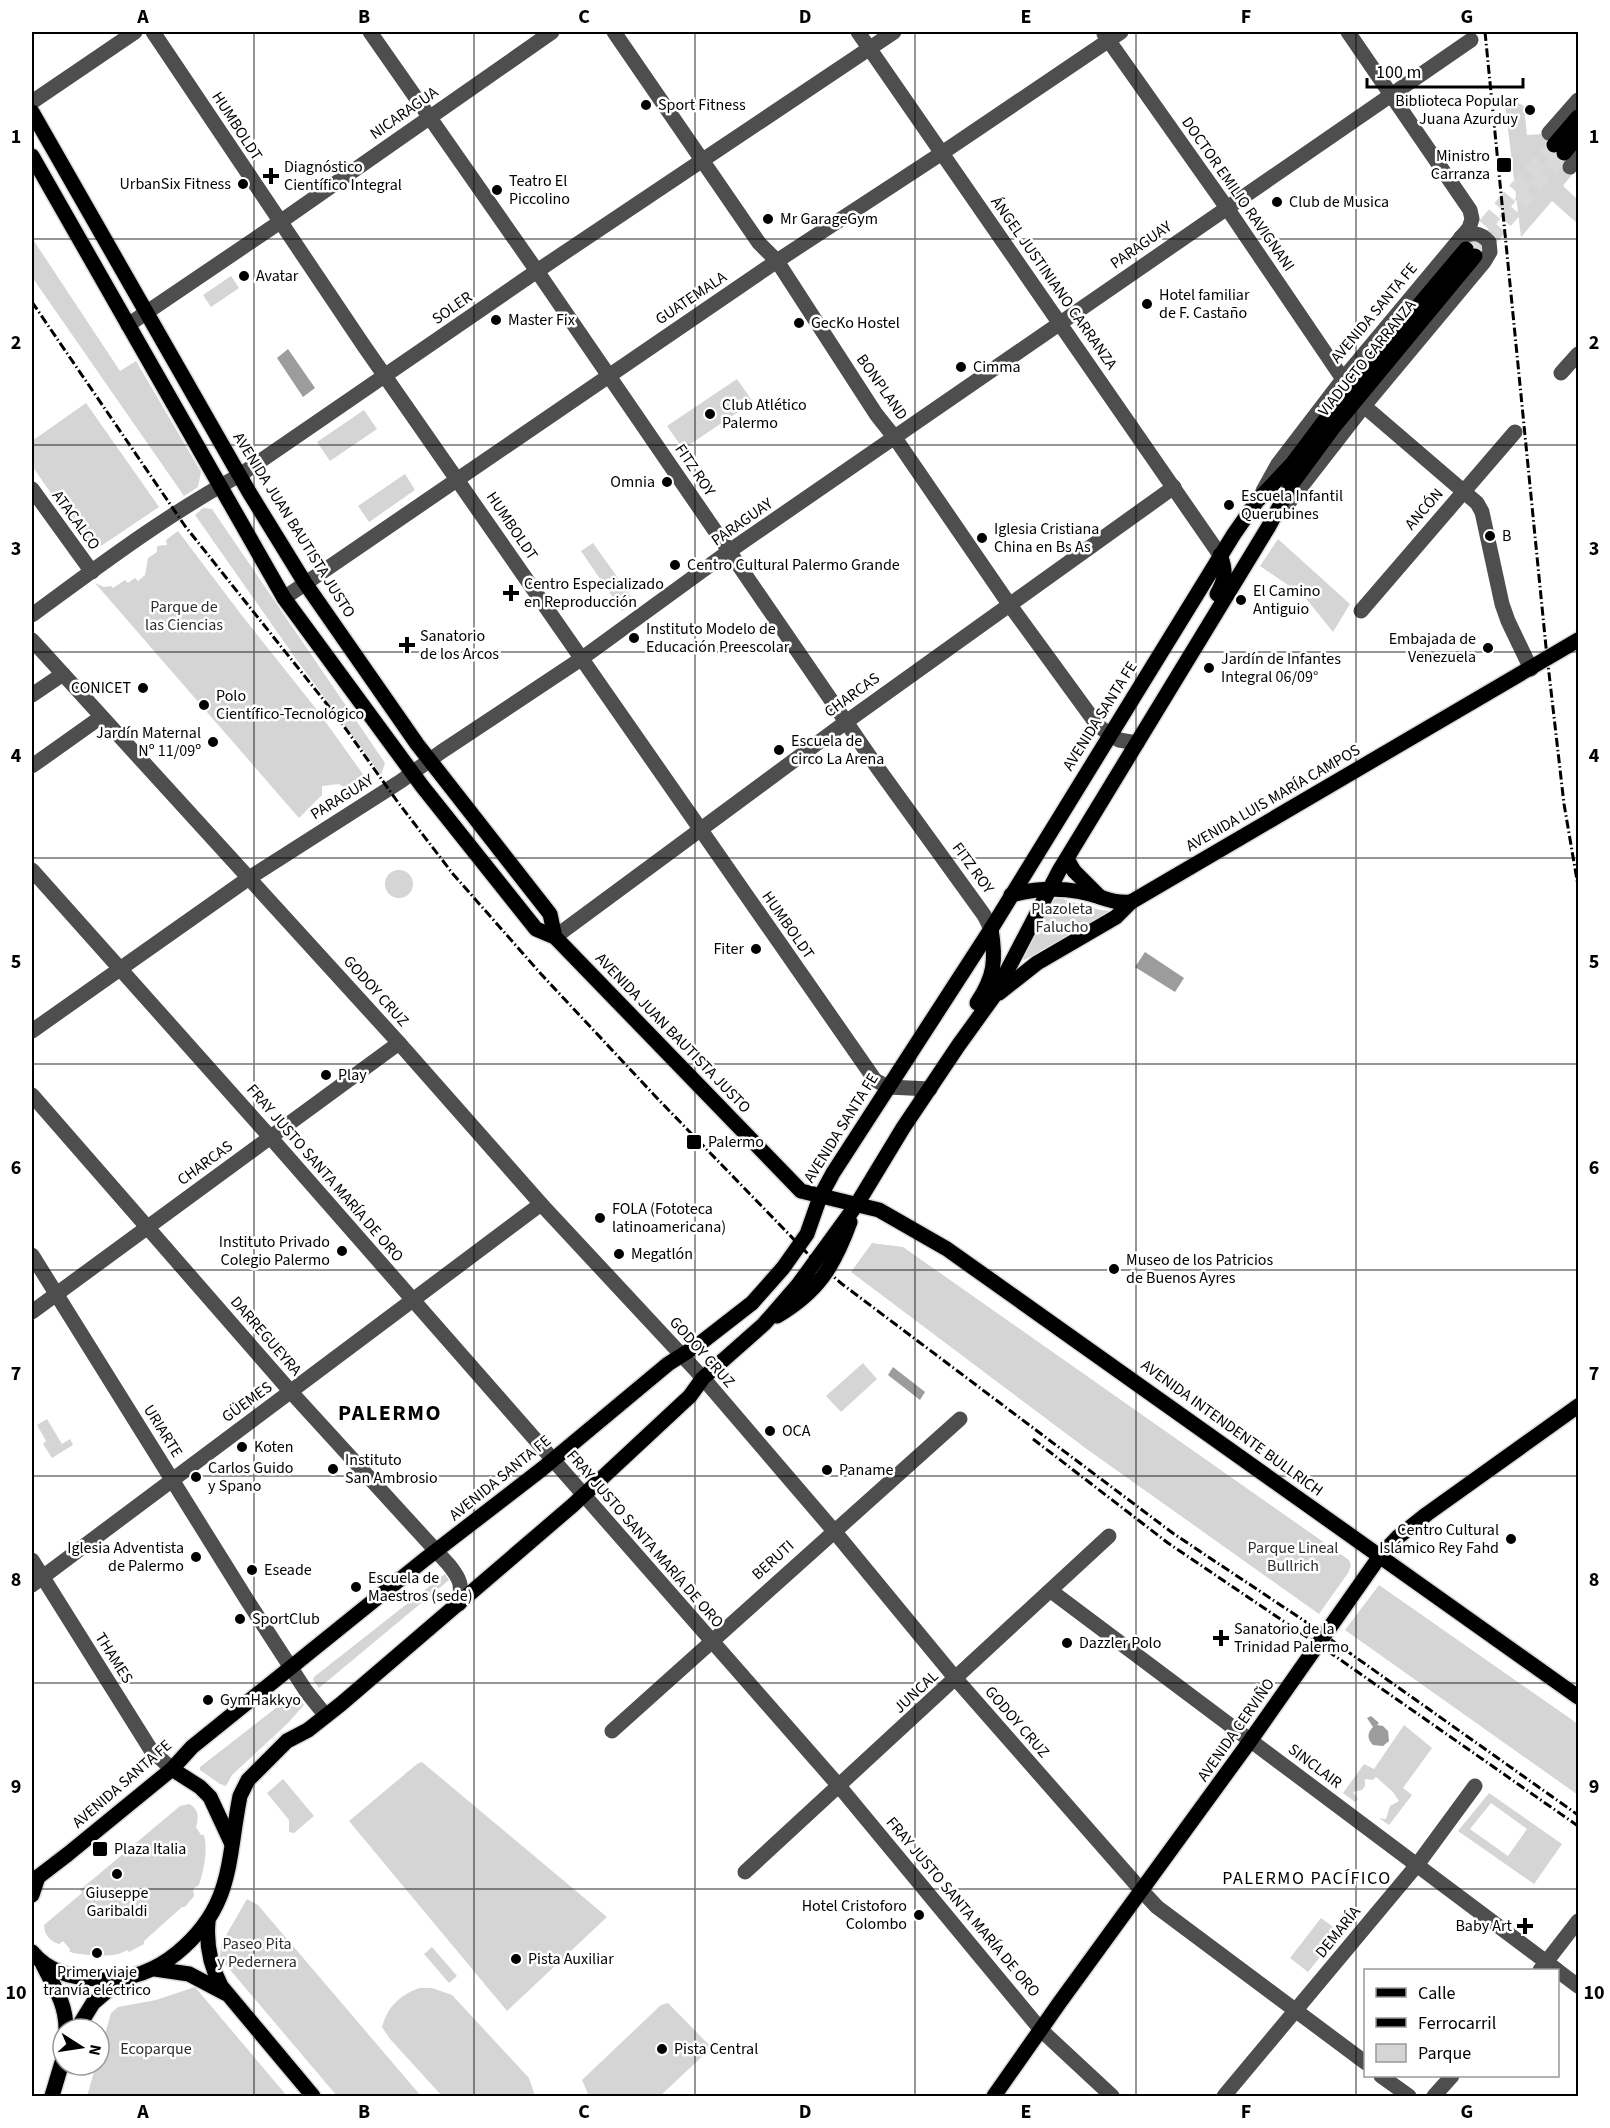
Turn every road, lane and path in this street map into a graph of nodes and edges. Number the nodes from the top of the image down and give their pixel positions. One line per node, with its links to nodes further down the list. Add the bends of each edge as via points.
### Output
1 (135, 32): 14 (street)
2 (153, 32): 24 (street, HUMBOLDT)
3 (370, 32): 16 (street, FITZ ROY)
4 (552, 32): 16 (street, NICARAGUA)
5 (614, 32): 22 (street, BONPLAND)
6 (858, 32): 11 (street, ÁNGEL JUSTINIANO CARRANZA)
7 (894, 32): 11 (street, SOLER)
8 (1348, 32): 12 (street)
9 (1111, 34): 20 (street, GUATEMALA); 23 (street, DOCTOR EMILIO RAVIGNANI)
10 (1471, 40): 12 (street, PARAGUAY)
11 (870, 48): 20 (street, ÁNGEL JUSTINIANO CARRANZA); 22 (street, SOLER)
12 (1393, 94): 23 (street, PARAGUAY); 25 (street, via 1470,210)
13 (1578, 100): 19 (street)
14 (32, 102)
15 (32, 112): 28 (main road, AVENIDA JUAN BAUTISTA JUSTO)
16 (429, 116): 24 (street, NICARAGUA); 27 (street, FITZ ROY)
17 (1578, 117): 19 (main road)
18 (1578, 136): 19 (main road)
19 (1563, 151)
20 (942, 153): 26 (street, GUATEMALA); 29 (street, ÁNGEL JUSTINIANO CARRANZA)
21 (32, 156): 30 (main road, AVENIDA JUAN BAUTISTA JUSTO)
22 (702, 159): 26 (street, BONPLAND, via 759,243); 27 (street, SOLER)
23 (1227, 208): 29 (street, PARAGUAY); 35 (street, DOCTOR EMILIO RAVIGNANI)
24 (280, 222): 28 (street, NICARAGUA); 33 (street, HUMBOLDT)
25 (1471, 251): 35 (street, AVENIDA SANTA FE); 36 (street); 45 (main road, VIADUCTO CARRANZA, via 1349,388 1292,464); 46 (main road, VIADUCTO CARRANZA, via 1291,485)
26 (777, 261): 34 (street, GUATEMALA); 38 (street, BONPLAND)
27 (537, 270): 33 (street, SOLER); 34 (street, FITZ ROY)
28 (147, 314): 30 (street, NICARAGUA); 39 (main road, AVENIDA JUAN BAUTISTA JUSTO)
29 (1060, 323): 38 (street, PARAGUAY); 42 (street, ÁNGEL JUSTINIANO CARRANZA)
30 (128, 325): 41 (main road, AVENIDA JUAN BAUTISTA JUSTO)
31 (1578, 354): 32 (street)
32 (1562, 373)
33 (386, 375): 39 (street, SOLER); 40 (street, HUMBOLDT)
34 (609, 376): 40 (street, GUATEMALA); 47 (street, FITZ ROY)
35 (1343, 379): 45 (street, AVENIDA SANTA FE, via 1278,464)
36 (1364, 406): 44 (street); 46 (street)
37 (1515, 432): 44 (street, ANCÓN)
38 (895, 438): 47 (street, PARAGUAY); 52 (street, BONPLAND)
39 (240, 476): 41 (street, SOLER); 50 (main road, AVENIDA JUAN BAUTISTA JUSTO)
40 (459, 480): 50 (street, GUATEMALA); 57 (street, HUMBOLDT)
41 (220, 486): 49 (street, SOLER); 51 (main road, AVENIDA JUAN BAUTISTA JUSTO)
42 (1174, 487): 48 (street, ÁNGEL JUSTINIANO CARRANZA); 52 (street, CHARCAS)
43 (32, 489): 49 (street, ATACALCO)
44 (1464, 490): 53 (street, ANCÓN); 58 (street, via 1482,512 1502,604)
45 (1257, 501): 48 (main road, AVENIDA SANTA FE)
46 (1269, 526): 59 (main road)
47 (729, 552): 57 (street, PARAGUAY); 63 (street, FITZ ROY)
48 (1220, 555): 59 (main road, via 1225,568 1222,584 1187,642); 64 (main road, AVENIDA SANTA FE)
49 (92, 572): 54 (street, SOLER)
50 (305, 583): 51 (street, GUATEMALA); 66 (main road, AVENIDA JUAN BAUTISTA JUSTO)
51 (284, 598): 68 (main road, AVENIDA JUAN BAUTISTA JUSTO)
52 (1009, 604): 63 (street, CHARCAS); 64 (street, BONPLAND, via 1098,726)
53 (1361, 611)
54 (32, 615)
55 (32, 640): 60 (street, GODOY CRUZ)
56 (1578, 640): 58 (main road, AVENIDA LUIS MARÍA CAMPOS)
57 (581, 659): 66 (street, PARAGUAY); 69 (street, HUMBOLDT)
58 (1531, 669): 76 (main road, AVENIDA LUIS MARÍA CAMPOS)
59 (1179, 671): 65 (main road)
60 (63, 674): 61 (street); 62 (street, GODOY CRUZ)
61 (32, 695)
62 (101, 717): 67 (street); 72 (street, GODOY CRUZ)
63 (846, 722): 69 (street, CHARCAS); 77 (street, FITZ ROY, via 984,915)
64 (1110, 735): 65 (street, BONPLAND); 74 (main road, AVENIDA SANTA FE)
65 (1137, 743): 70 (main road)
66 (429, 761): 68 (street, PARAGUAY); 78 (main road, AVENIDA JUAN BAUTISTA JUSTO, via 550,914)
67 (32, 766)
68 (412, 773): 72 (street, PARAGUAY); 78 (main road, AVENIDA JUAN BAUTISTA JUSTO, via 536,929)
69 (699, 830): 78 (street, CHARCAS); 84 (street, HUMBOLDT, via 875,1080)
70 (1067, 859): 73 (main road); 75 (main road)
71 (32, 870): 79 (street, FRAY JUSTO SANTA MARÍA DE ORO)
72 (249, 878): 79 (street, PARAGUAY); 82 (street, GODOY CRUZ)
73 (1050, 888): 74 (main road); 75 (main road); 80 (main road)
74 (1011, 895): 77 (main road, AVENIDA SANTA FE)
75 (1100, 897): 76 (main road, via 1110,902)
76 (1131, 902): 80 (main road, AVENIDA LUIS MARÍA CAMPOS, via 1116,917 1037,963)
77 (990, 929): 83 (main road, via 994,948 992,973 987,988 961,1028); 84 (main road, AVENIDA SANTA FE)
78 (555, 937): 88 (main road, AVENIDA JUAN BAUTISTA JUSTO, via 801,1191)
79 (120, 969): 81 (street, PARAGUAY); 87 (street, FRAY JUSTO SANTA MARÍA DE ORO)
80 (994, 996): 83 (main road)
81 (32, 1031)
82 (399, 1043): 87 (street, CHARCAS); 89 (street, GODOY CRUZ)
83 (958, 1046): 85 (main road)
84 (888, 1087): 85 (street); 88 (main road, AVENIDA SANTA FE)
85 (930, 1089): 90 (main road)
86 (32, 1095): 91 (street, DARREGUEYRA)
87 (271, 1138): 91 (street, CHARCAS); 94 (street, FRAY JUSTO SANTA MARÍA DE ORO)
88 (820, 1197): 90 (main road, AVENIDA JUAN BAUTISTA JUSTO); 96 (main road, AVENIDA SANTA FE, via 807,1234 768,1287)
89 (541, 1204): 94 (street, GÜEMES); 96 (street, GODOY CRUZ)
90 (857, 1204): 97 (main road, via 838,1255 807,1296 764,1324); 107 (main road, AVENIDA INTENDENTE BULLRICH, via 897,1219 977,1269)
91 (147, 1228): 93 (street, CHARCAS); 98 (street, DARREGUEYRA)
92 (32, 1255): 93 (street, URIARTE)
93 (56, 1295): 95 (street, CHARCAS); 102 (street, URIARTE)
94 (412, 1300): 98 (street, GÜEMES); 101 (street, FRAY JUSTO SANTA MARÍA DE ORO)
95 (32, 1312)
96 (681, 1356): 97 (street, GODOY CRUZ); 101 (main road, AVENIDA SANTA FE)
97 (703, 1378): 103 (main road, via 690,1396); 104 (street, GODOY CRUZ)
98 (291, 1392): 102 (street, GÜEMES); 106 (street, DARREGUEYRA)
99 (1578, 1406): 107 (main road, AVENIDA CERVIÑO, via 1427,1514)
100 (960, 1419): 104 (street, BERUTI)
101 (552, 1460): 103 (street, FRAY JUSTO SANTA MARÍA DE ORO); 106 (main road, AVENIDA SANTA FE)
102 (172, 1479): 109 (street, GÜEMES); 113 (street, URIARTE)
103 (584, 1496): 111 (main road); 112 (street, FRAY JUSTO SANTA MARÍA DE ORO)
104 (834, 1530): 112 (street, BERUTI); 114 (street, GODOY CRUZ)
105 (1109, 1536): 110 (street, JUNCAL)
106 (436, 1552): 111 (street, DARREGUEYRA, via 459,1578); 113 (main road, AVENIDA SANTA FE)
107 (1380, 1556): 115 (main road, AVENIDA INTENDENTE BULLRICH); 118 (main road, AVENIDA CERVIÑO)
108 (32, 1560): 109 (street, THAMES)
109 (37, 1581): 119 (street, THAMES, via 151,1750)
110 (1051, 1591): 114 (street, JUNCAL); 118 (street, SINCLAIR)
111 (459, 1604): 116 (main road)
112 (711, 1640): 117 (street, BERUTI); 120 (street, FRAY JUSTO SANTA MARÍA DE ORO)
113 (291, 1667): 116 (street, URIARTE); 119 (main road, AVENIDA SANTA FE, via 192,1747)
114 (956, 1679): 120 (street, JUNCAL); 126 (street, GODOY CRUZ)
115 (1578, 1697)
116 (326, 1716): 122 (main road, via 287,1742 248,1780 240,1796)
117 (612, 1731)
118 (1250, 1741): 123 (street, SINCLAIR); 126 (main road, AVENIDA CERVIÑO)
119 (172, 1769): 122 (main road, via 210,1797); 125 (main road, AVENIDA SANTA FE)
120 (839, 1786): 124 (street, JUNCAL); 141 (street, FRAY JUSTO SANTA MARÍA DE ORO)
121 (1475, 1786): 123 (street, DEMARÍA)
122 (232, 1845): 129 (main road, via 222,1893)
123 (1417, 1865): 133 (street, SINCLAIR); 138 (street, DEMARÍA)
124 (745, 1872)
125 (35, 1878): 127 (main road)
126 (1142, 1891): 138 (street, GODOY CRUZ, via 1157,1907); 141 (main road, AVENIDA CERVIÑO)
127 (32, 1895)
128 (1578, 1921): 133 (street)
129 (208, 1922): 132 (main road, via 187,1945); 137 (main road, via 212,1965)
130 (32, 1952): 131 (main road)
131 (43, 1965): 135 (main road, via 82,1978); 139 (main road, via 63,2004)
132 (155, 1969): 135 (main road); 137 (main road, via 189,1974)
133 (1550, 1969)
134 (1559, 1974): 136 (street, SINCLAIR)
135 (121, 1979): 140 (main road, via 93,2003)
136 (1578, 1986)
137 (228, 1995): 147 (main road)
138 (1297, 2011): 142 (street, GODOY CRUZ); 150 (street, DEMARÍA)
139 (65, 2017)
140 (84, 2017)
141 (1041, 2030): 148 (main road, AVENIDA CERVIÑO); 149 (street, FRAY JUSTO SANTA MARÍA DE ORO)
142 (1364, 2062)
143 (58, 2077): 146 (main road)
144 (1382, 2077): 151 (street)
145 (1451, 2077): 152 (street)
146 (52, 2097)
147 (313, 2097)
148 (994, 2097)
149 (1112, 2097)
150 (1224, 2097)
151 (1409, 2097)
152 (1434, 2097)

